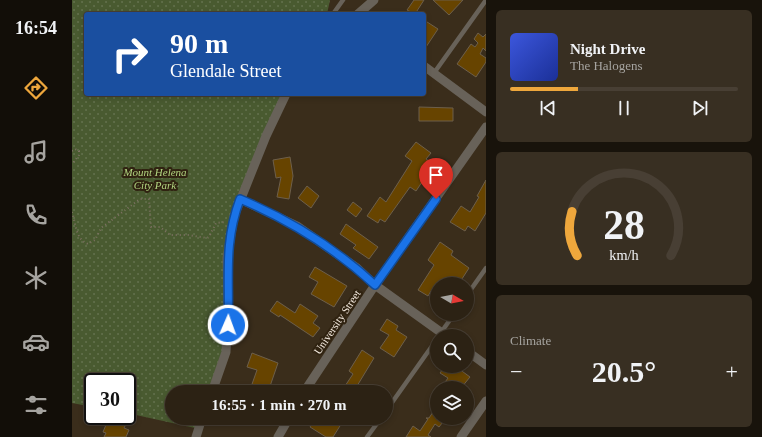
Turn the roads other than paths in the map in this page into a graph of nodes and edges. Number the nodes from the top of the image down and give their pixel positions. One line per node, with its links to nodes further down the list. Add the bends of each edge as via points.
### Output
1 (343, 0): 4 (lane)
2 (374, 0): 5 (street)
3 (486, 0): 7 (lane)
4 (335, 12)
5 (360, 12)
6 (426, 67): 7 (street)
7 (434, 73): 9 (street)
8 (285, 96): 11 (street)
9 (486, 112)
10 (486, 127): 13 (street, University Street)
11 (240, 199): 13 (street, via 297,226 357,268); 19 (street, via 232,225 227,258 226,352)
12 (486, 268): 14 (lane)
13 (375, 285): 15 (street); 20 (street, University Street)
14 (474, 285)
15 (432, 329)
16 (430, 351): 21 (lane)
17 (474, 356): 18 (street)
18 (486, 365)
19 (214, 385)
20 (309, 385)
21 (393, 401)
22 (486, 402): 29 (street)
23 (200, 425): 26 (street)
24 (285, 425): 27 (street)
25 (376, 425): 28 (lane)
26 (196, 437)
27 (278, 437)
28 (367, 437)
29 (461, 437)

